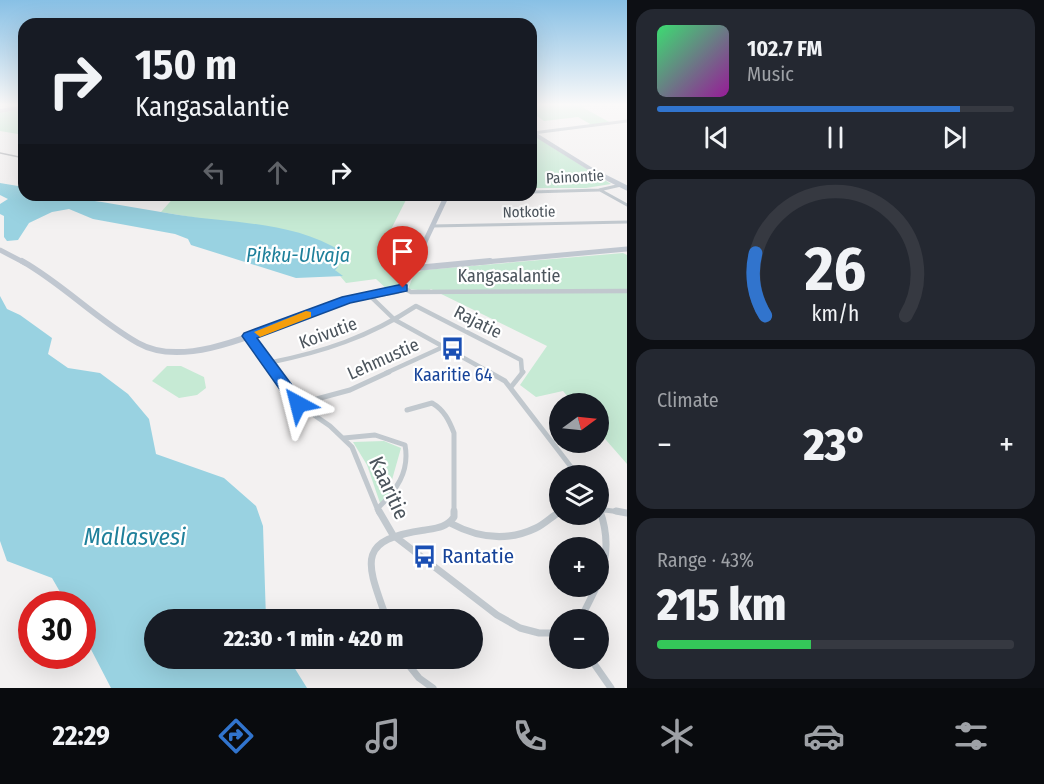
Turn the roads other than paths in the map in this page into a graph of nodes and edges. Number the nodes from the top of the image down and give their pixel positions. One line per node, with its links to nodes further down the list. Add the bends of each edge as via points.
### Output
1 (539, 137): 2 (main road)
2 (621, 185): 3 (main road); 4 (street, Painontie)
3 (627, 188)
4 (599, 190): 5 (street, Painontie); 7 (street)
5 (537, 192)
6 (444, 201): 9 (main road)
7 (627, 205)
8 (627, 222): 9 (street, Notkotie)
9 (432, 226): 12 (main road, via 416,261)
10 (627, 249): 12 (main road, Kangasalantie)
11 (0, 250): 17 (main road, Kangasalantie, via 152,350 180,352)
12 (417, 268): 13 (main road)
13 (403, 288): 14 (street, Kangasalantie, via 411,292); 15 (main road, Kangasalantie)
14 (627, 291)
15 (369, 295): 16 (street); 17 (main road, Kangasalantie)
16 (395, 320): 18 (street); 19 (street, Koivutie, via 309,356); 20 (street, Rajatie, via 413,306 421,307 521,360 523,371 518,383)
17 (249, 336): 19 (street, Kaaritie)
18 (444, 347): 20 (street); 21 (street, Lehmustie, via 350,390)
19 (268, 363): 21 (street, Kaaritie)
20 (511, 387): 24 (street)
21 (298, 404): 23 (street, Kaaritie)
22 (407, 410): 29 (street, via 432,403 451,423 454,517)
23 (344, 438): 25 (street, Kaaritie, via 352,447); 25 (street, via 375,435 405,445 408,462 395,491)
24 (570, 465)
25 (377, 509): 30 (street, Kaaritie)
26 (609, 510): 27 (street)
27 (627, 513)
28 (549, 519): 29 (street, via 537,527 488,538)
29 (450, 523): 30 (street)
30 (393, 535): 31 (street, via 371,551 370,562); 32 (street, Kaaritie, via 497,615 520,628)
31 (384, 609)
32 (549, 633)
33 (412, 669): 35 (street)
34 (597, 669): 36 (street)
35 (434, 688)
36 (610, 688)

